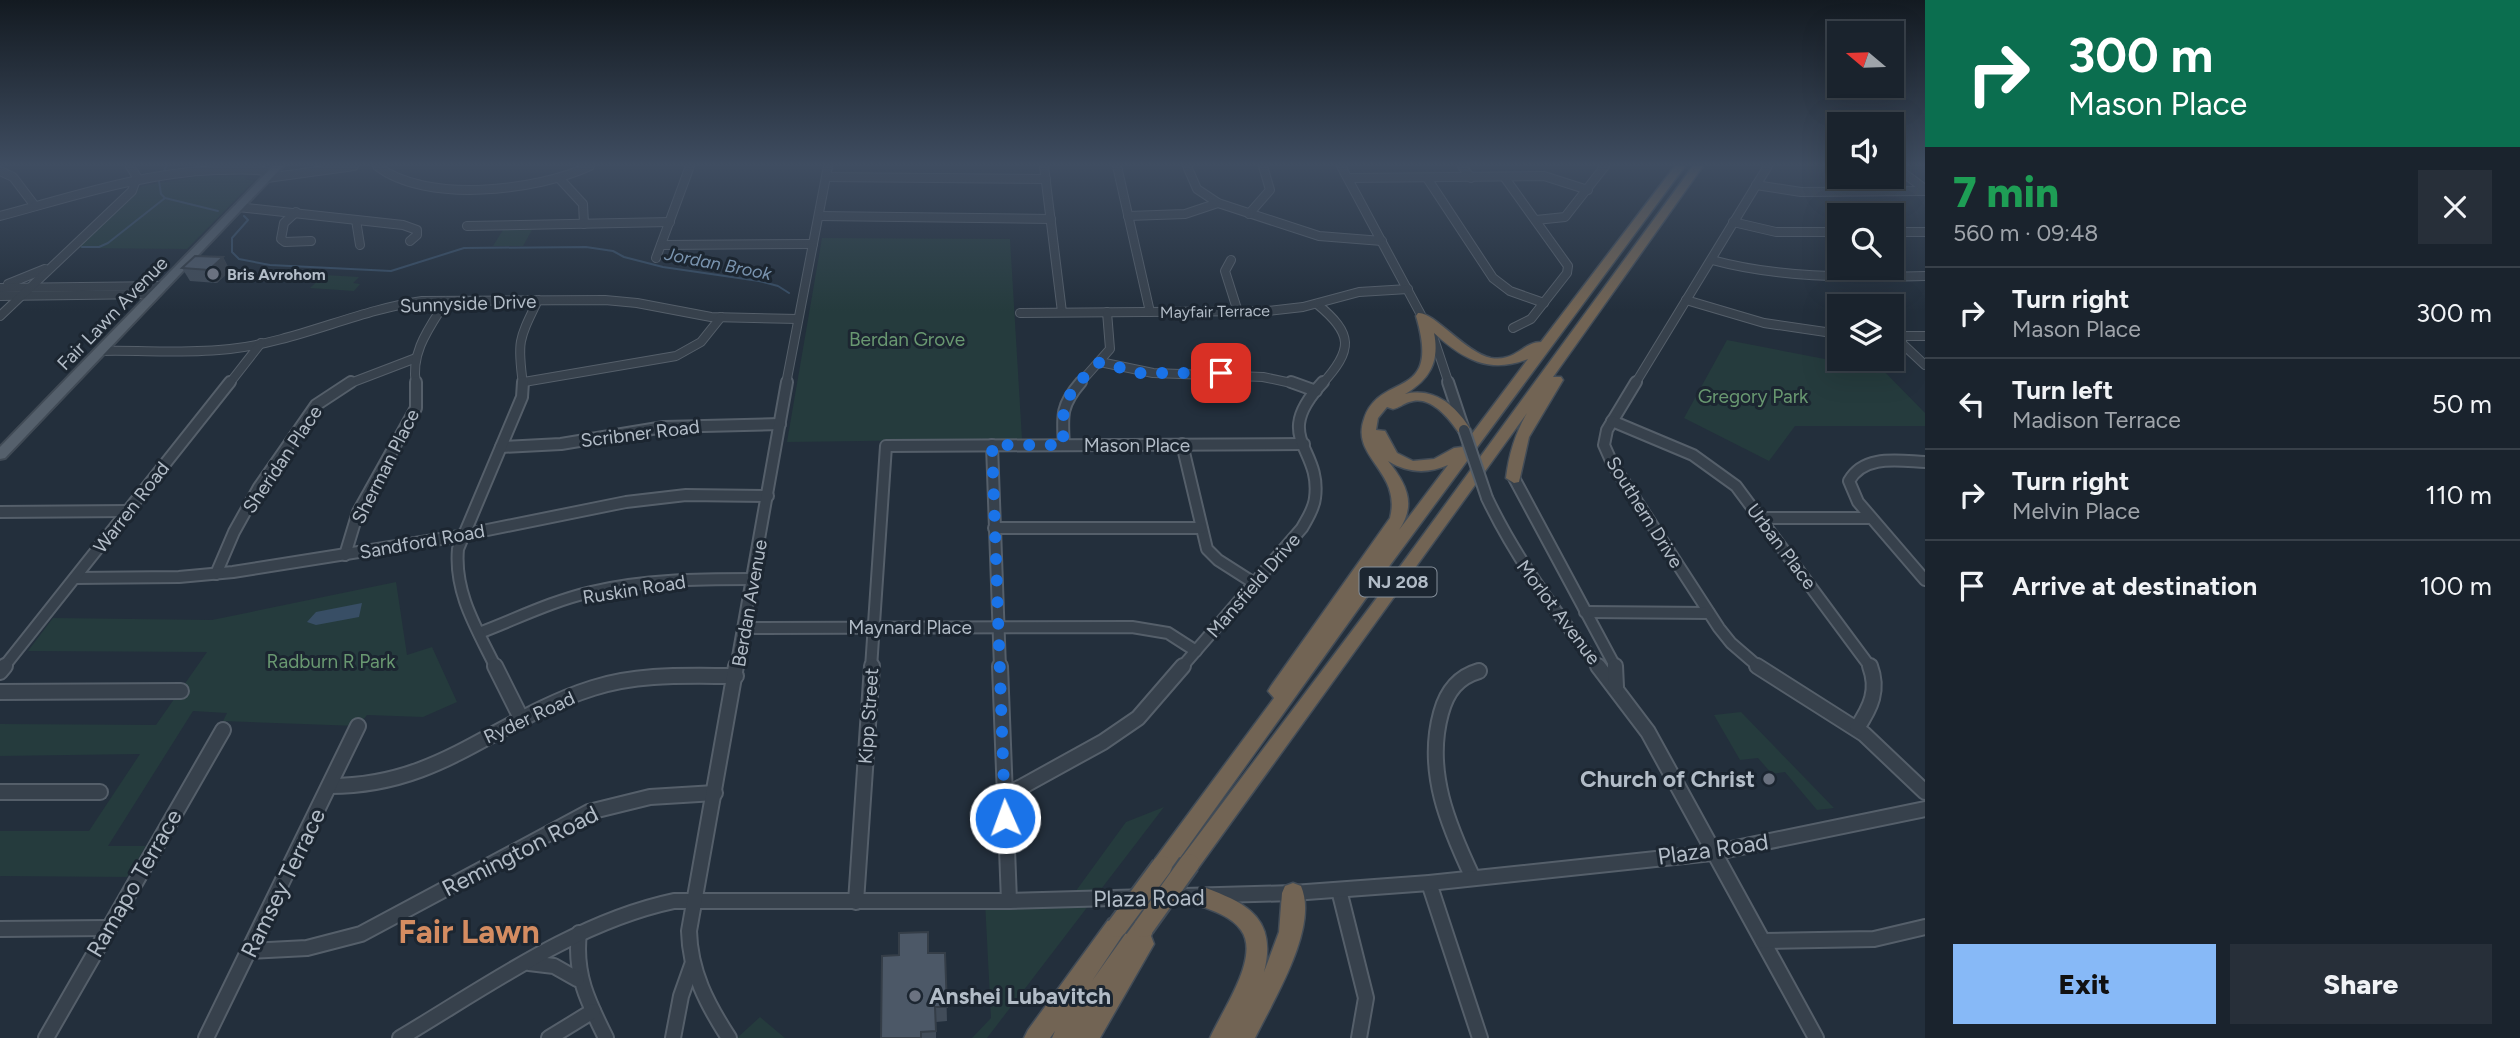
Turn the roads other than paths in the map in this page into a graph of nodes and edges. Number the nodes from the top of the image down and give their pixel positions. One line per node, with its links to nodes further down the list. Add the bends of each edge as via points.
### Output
1 (108, 214): 38 (street)
2 (231, 214): 43 (main road, Fair Lawn Avenue)
3 (294, 214): 29 (street, via 282,227 283,241)
4 (314, 214): 20 (street)
5 (587, 214): 24 (street)
6 (673, 214): 22 (street)
7 (1050, 214): 19 (street)
8 (1189, 214): 18 (street)
9 (1250, 214): 31 (street, via 1319,236)
10 (1368, 214): 31 (street, Morlot Avenue)
11 (1451, 214): 50 (street, via 1493,278 1510,291)
12 (1532, 214): 21 (street)
13 (1567, 214): 21 (street)
14 (1644, 214): 61 (highway, NJ 208)
15 (1663, 214): 46 (highway, NJ 208)
16 (1738, 214): 23 (street, Southern Drive)
17 (818, 216): 19 (street); 32 (street, Berdan Avenue)
18 (1128, 216): 54 (street)
19 (1051, 219): 52 (street)
20 (356, 220): 30 (street, via 417,230); 33 (street)
21 (1536, 220): 50 (street, via 1568,266)
22 (670, 222): 24 (street); 34 (street)
23 (1733, 222): 26 (street, via 1776,232); 37 (street, Southern Drive)
24 (584, 224): 25 (street)
25 (467, 226)
26 (1827, 232)
27 (1904, 232): 28 (street)
28 (1925, 232)
29 (311, 241)
30 (410, 241)
31 (1382, 241): 42 (street, Morlot Avenue)
32 (813, 244): 34 (street); 60 (street, Berdan Avenue)
33 (360, 245)
34 (661, 245): 35 (street)
35 (656, 258)
36 (1231, 260): 55 (street, via 1225,271)
37 (1712, 260): 39 (street, via 1785,276); 48 (street, Southern Drive)
38 (54, 265): 40 (street); 41 (street)
39 (1925, 276)
40 (30, 287): 41 (street); 43 (street); 44 (street)
41 (0, 288)
42 (1408, 289): 51 (street, Mayfair Terrace, via 1359,292); 58 (street, Morlot Avenue)
43 (159, 290): 44 (street); 68 (main road, Fair Lawn Avenue)
44 (22, 295): 45 (street); 57 (street)
45 (0, 296)
46 (1603, 298): 86 (highway, via 1522,433); 135 (highway, NJ 208, bridge, via 1189,864)
47 (538, 300): 49 (street, Sunnyside Drive); 59 (street, Sunnyside Drive, via 620,301); 72 (street, via 518,344)
48 (1686, 300): 63 (street, via 1764,323); 75 (street, Southern Drive)
49 (446, 302): 66 (street, Sunnyside Drive, via 392,305); 69 (street, Sherman Place)
50 (1544, 303): 62 (street, via 1527,323)
51 (1317, 304): 55 (street, Mayfair Terrace); 73 (street, Mansfield Drive, via 1339,323 1347,344 1342,359)
52 (1062, 312): 53 (street, Mayfair Terrace); 56 (street, Mayfair Terrace)
53 (1107, 312): 54 (street, Mayfair Terrace); 70 (street, via 1112,343)
54 (1150, 312): 55 (street, Mayfair Terrace)
55 (1238, 312)
56 (1020, 313)
57 (0, 316)
58 (1422, 316): 61 (highway, via 1461,351 1493,362 1523,357); 77 (street, Morlot Avenue, via 1443,361); 126 (highway, via 1430,349 1427,368 1380,403 1369,425 1374,449 1401,493 1398,519 1293,666)
59 (721, 317): 60 (street, Sunnyside Drive); 72 (street, via 701,342 676,356)
60 (798, 319): 76 (street, Berdan Avenue)
61 (1562, 324): 74 (highway, NJ 208)
62 (1513, 328)
63 (1827, 332)
64 (1904, 336): 65 (street)
65 (1925, 336)
66 (261, 342): 68 (street, Sunnyside Drive, via 213,350); 88 (street, Warren Road)
67 (1904, 346): 71 (street)
68 (100, 351): 84 (main road, Fair Lawn Avenue)
69 (416, 358): 95 (street, Sherman Place, via 416,408 358,512); 96 (street, Sheridan Place, via 349,383 316,405 259,487)
70 (1100, 362): 73 (street, via 1139,373 1264,375); 81 (street, via 1067,398 1062,415)
71 (1925, 365)
72 (524, 382): 83 (street)
73 (1316, 391): 79 (street, Mansfield Drive, via 1299,419)
74 (1495, 415): 77 (highway, via 1451,458 1433,467 1395,458 1380,435 1389,408 1414,396 1446,406); 126 (highway, NJ 208)
75 (1612, 421): 90 (street, Urban Place, via 1710,464 1736,486); 102 (street, Southern Drive, via 1604,445 1612,463)
76 (780, 424): 83 (street, Scribner Road, via 664,427 561,444); 87 (street, Berdan Avenue)
77 (1464, 430): 111 (street, Morlot Avenue, bridge, via 1504,534 1528,574)
78 (1182, 444): 79 (street, Mason Place); 81 (street, Mason Place); 93 (street)
79 (1304, 444): 100 (street, Mansfield Drive, via 1315,485 1312,509)
80 (992, 445): 81 (street, Mason Place); 82 (street, Mason Place); 92 (street)
81 (1064, 445)
82 (886, 446): 105 (street, Kipp Street)
83 (501, 447): 94 (street)
84 (2, 450)
85 (1925, 462): 91 (street, via 1875,463 1855,471 1849,487)
86 (1514, 478): 101 (street, Morlot Avenue)
87 (768, 496): 94 (street, Sandford Road, via 660,498); 98 (street, Berdan Avenue)
88 (128, 511): 89 (street); 97 (street, Warren Road)
89 (0, 512)
90 (1760, 518): 91 (street); 116 (street, Urban Place, via 1868,661 1875,695)
91 (1871, 518): 99 (street)
92 (994, 528): 93 (street); 103 (street)
93 (1201, 528): 100 (street, via 1211,555)
94 (461, 535): 95 (street, Sandford Road); 106 (street, via 458,585)
95 (345, 555): 96 (street, Sandford Road)
96 (216, 574): 97 (street, Sandford Road)
97 (75, 578): 109 (street, Warren Road)
98 (753, 579): 104 (street, Berdan Avenue); 106 (street, Ruskin Road, via 686,579 615,587 552,604)
99 (1925, 580)
100 (1254, 583): 107 (street, Mansfield Drive)
101 (1585, 612): 102 (street); 111 (street, Morlot Avenue, via 1616,668)
102 (1709, 613): 116 (street, Southern Drive, via 1726,639 1750,662)
103 (998, 627): 105 (street, Maynard Place); 107 (street, Maynard Place, via 1144,627 1168,633); 123 (street)
104 (744, 628): 105 (street, Maynard Place); 110 (street, Berdan Avenue)
105 (874, 628): 134 (street, Kipp Street)
106 (479, 633): 114 (street)
107 (1196, 651): 123 (street, Mansfield Drive, via 1151,704 1120,731)
108 (1479, 671): 127 (street, via 1453,685 1440,714 1435,748 1444,810)
109 (0, 672)
110 (736, 676): 114 (street, Ryder Road, via 663,674 617,681 566,698); 122 (street, Berdan Avenue)
111 (1616, 687): 125 (street, Morlot Avenue, via 1662,755)
112 (181, 691): 113 (street)
113 (0, 692)
114 (522, 720): 118 (street, Ryder Road, via 411,775 372,784)
115 (358, 726): 118 (street, Ramsey Terrace)
116 (1857, 728): 121 (street, Southern Drive)
117 (223, 730): 137 (street, Ramapo Terrace)
118 (330, 786): 141 (street, Ramsey Terrace)
119 (0, 792): 120 (street)
120 (100, 792)
121 (1925, 792)
122 (715, 793): 132 (street, Berdan Avenue); 141 (street, Remington Road, via 613,803 361,934 309,949)
123 (1005, 796): 133 (street)
124 (1925, 809): 125 (street, Plaza Road)
125 (1713, 853): 127 (street, Plaza Road); 140 (street, Morlot Avenue)
126 (1162, 866): 153 (highway, NJ 208, bridge)
127 (1472, 878): 128 (street, Plaza Road)
128 (1429, 883): 129 (street, Plaza Road); 159 (street)
129 (1339, 890): 130 (street, Plaza Road); 158 (street, via 1366,998)
130 (1293, 893): 131 (street, Plaza Road); 157 (highway, via 1287,949)
131 (1206, 898): 133 (street, Plaza Road); 156 (highway, via 1240,913 1251,925 1259,948 1252,977)
132 (696, 900): 134 (street, Plaza Road); 139 (street, Plaza Road, via 636,909); 143 (street, Berdan Avenue, via 689,931)
133 (1009, 901): 134 (street, Plaza Road)
134 (856, 902)
135 (1149, 927): 154 (highway, NJ 208); 155 (highway)
136 (1925, 927): 140 (street, via 1874,939)
137 (107, 928): 138 (street); 146 (street, Ramapo Terrace)
138 (0, 929)
139 (579, 933): 142 (street, Plaza Road); 144 (street)
140 (1763, 941): 160 (street, Morlot Avenue)
141 (251, 951): 147 (street, Ramsey Terrace)
142 (529, 963): 144 (street, via 554,966); 148 (street, Plaza Road)
143 (692, 965): 151 (street, Berdan Avenue); 152 (street)
144 (577, 979): 145 (street)
145 (593, 1011): 149 (street); 150 (street)
146 (46, 1038)
147 (206, 1038)
148 (400, 1038)
149 (549, 1038)
150 (606, 1038)
151 (673, 1038)
152 (729, 1038)
153 (1035, 1038)
154 (1064, 1038)
155 (1087, 1038)
156 (1222, 1038)
157 (1241, 1038)
158 (1359, 1038)
159 (1480, 1038)
160 (1816, 1038)

